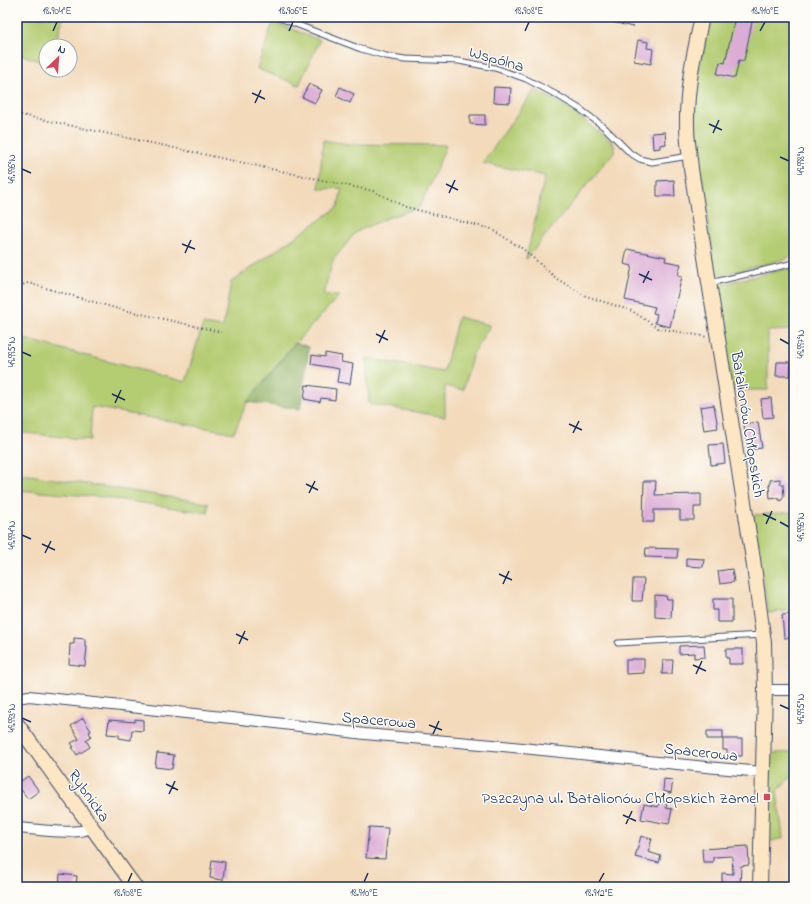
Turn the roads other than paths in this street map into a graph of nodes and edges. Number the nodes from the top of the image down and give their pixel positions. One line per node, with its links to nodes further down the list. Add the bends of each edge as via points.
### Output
1 (277, 17): 3 (lane, Wspólna, via 386,56 459,61 495,68 526,79 580,109 604,127 630,154 640,159 652,162)
2 (702, 17): 3 (street, Batalionów Chłopskich, via 694,52 687,108 686,128)
3 (690, 156): 5 (street, Batalionów Chłopskich)
4 (794, 263): 5 (lane)
5 (709, 283): 6 (street, Batalionów Chłopskich)
6 (763, 635): 7 (lane); 8 (street, Batalionów Chłopskich)
7 (618, 643)
8 (764, 690): 9 (street); 12 (street, Batalionów Chłopskich)
9 (794, 690)
10 (17, 698): 12 (street, Spacerowa, via 29,696 365,734)
11 (17, 724): 14 (street, Rybnicka)
12 (762, 772): 16 (street, Batalionów Chłopskich)
13 (17, 828): 14 (street, via 78,832)
14 (91, 828): 15 (street, Rybnicka)
15 (135, 887)
16 (760, 887)

